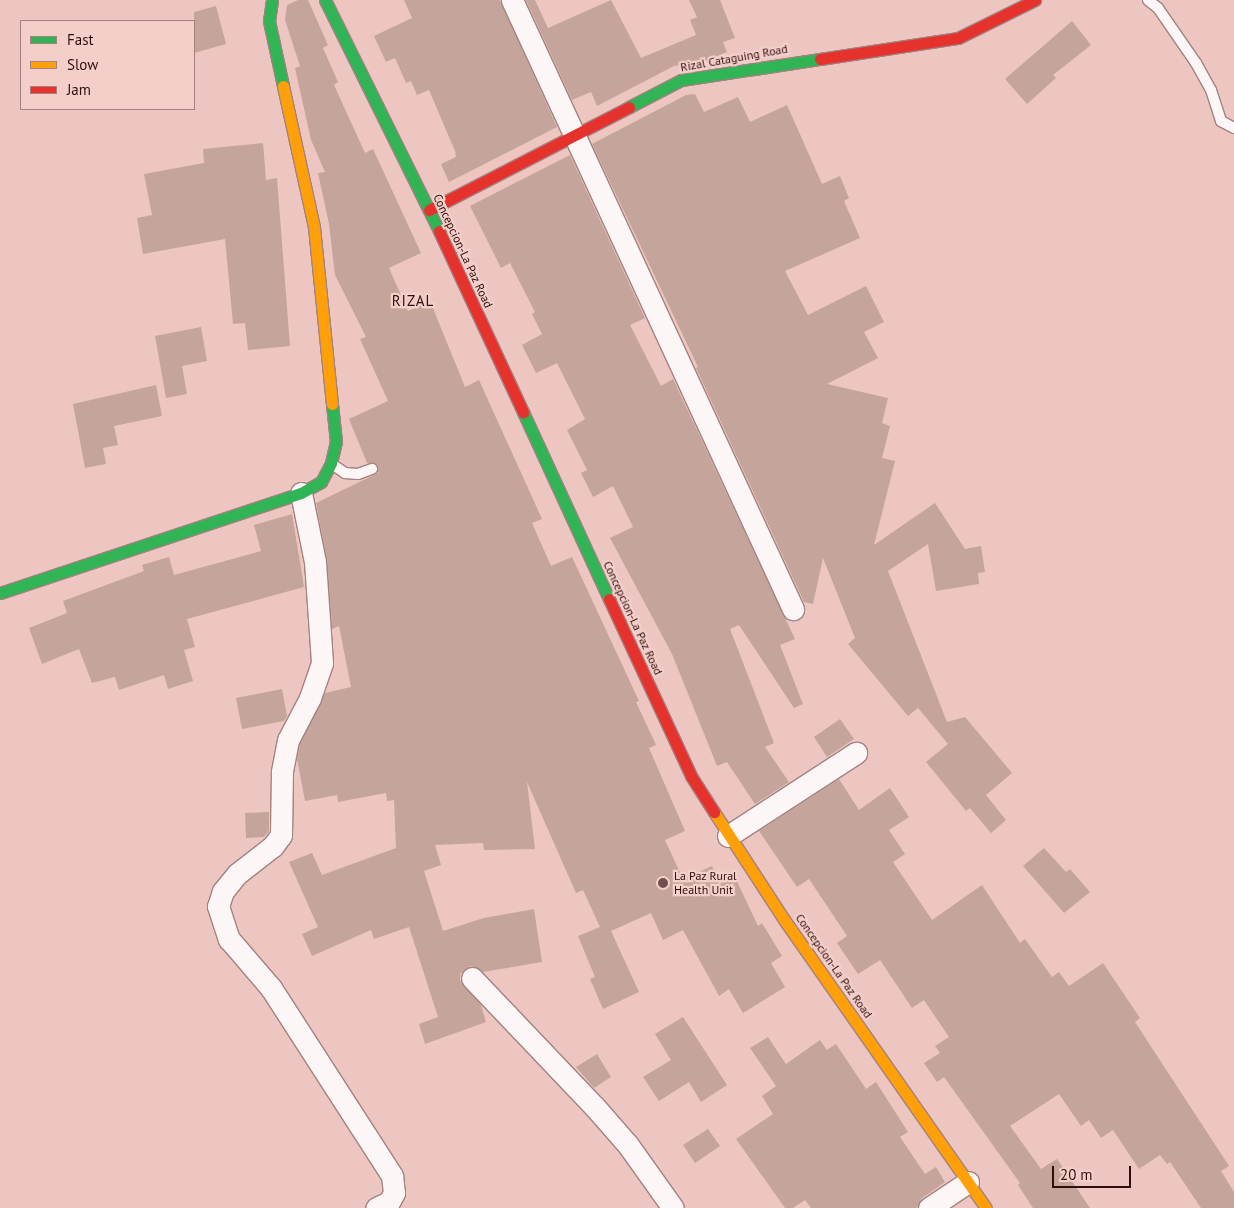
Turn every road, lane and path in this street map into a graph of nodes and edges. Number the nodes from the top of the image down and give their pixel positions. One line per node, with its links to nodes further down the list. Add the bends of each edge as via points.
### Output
1 (272, 0): 9 (street, via 269,21 314,227 336,442)
2 (325, 0): 8 (street, Concepcion-La Paz Road)
3 (512, 0): 7 (street)
4 (1035, 0): 7 (street, Rizal Cataguing Road, via 958,38 681,80)
5 (1148, 0): 6 (lane, via 1158,8 1196,62 1211,90 1221,122)
6 (1234, 128)
7 (575, 133): 8 (street, Rizal Cataguing Road); 13 (street)
8 (429, 210): 15 (street, Concepcion-La Paz Road, via 687,767)
9 (331, 463): 10 (lane, via 345,473 358,474); 11 (street, via 321,482)
10 (372, 469)
11 (301, 493): 12 (street); 18 (street, via 316,562 322,663 310,698 288,740 282,772 281,835 273,846 237,874 223,892 218,906 229,939 271,988 392,1176 394,1193 389,1202)
12 (0, 593)
13 (793, 609)
14 (856, 753): 15 (street)
15 (728, 836): 17 (street, Concepcion-La Paz Road)
16 (472, 978): 19 (street, via 594,1106 628,1145)
17 (968, 1182): 20 (street); 21 (street, Concepcion-La Paz Road)
18 (376, 1208)
19 (673, 1208)
20 (929, 1208)
21 (986, 1208)

